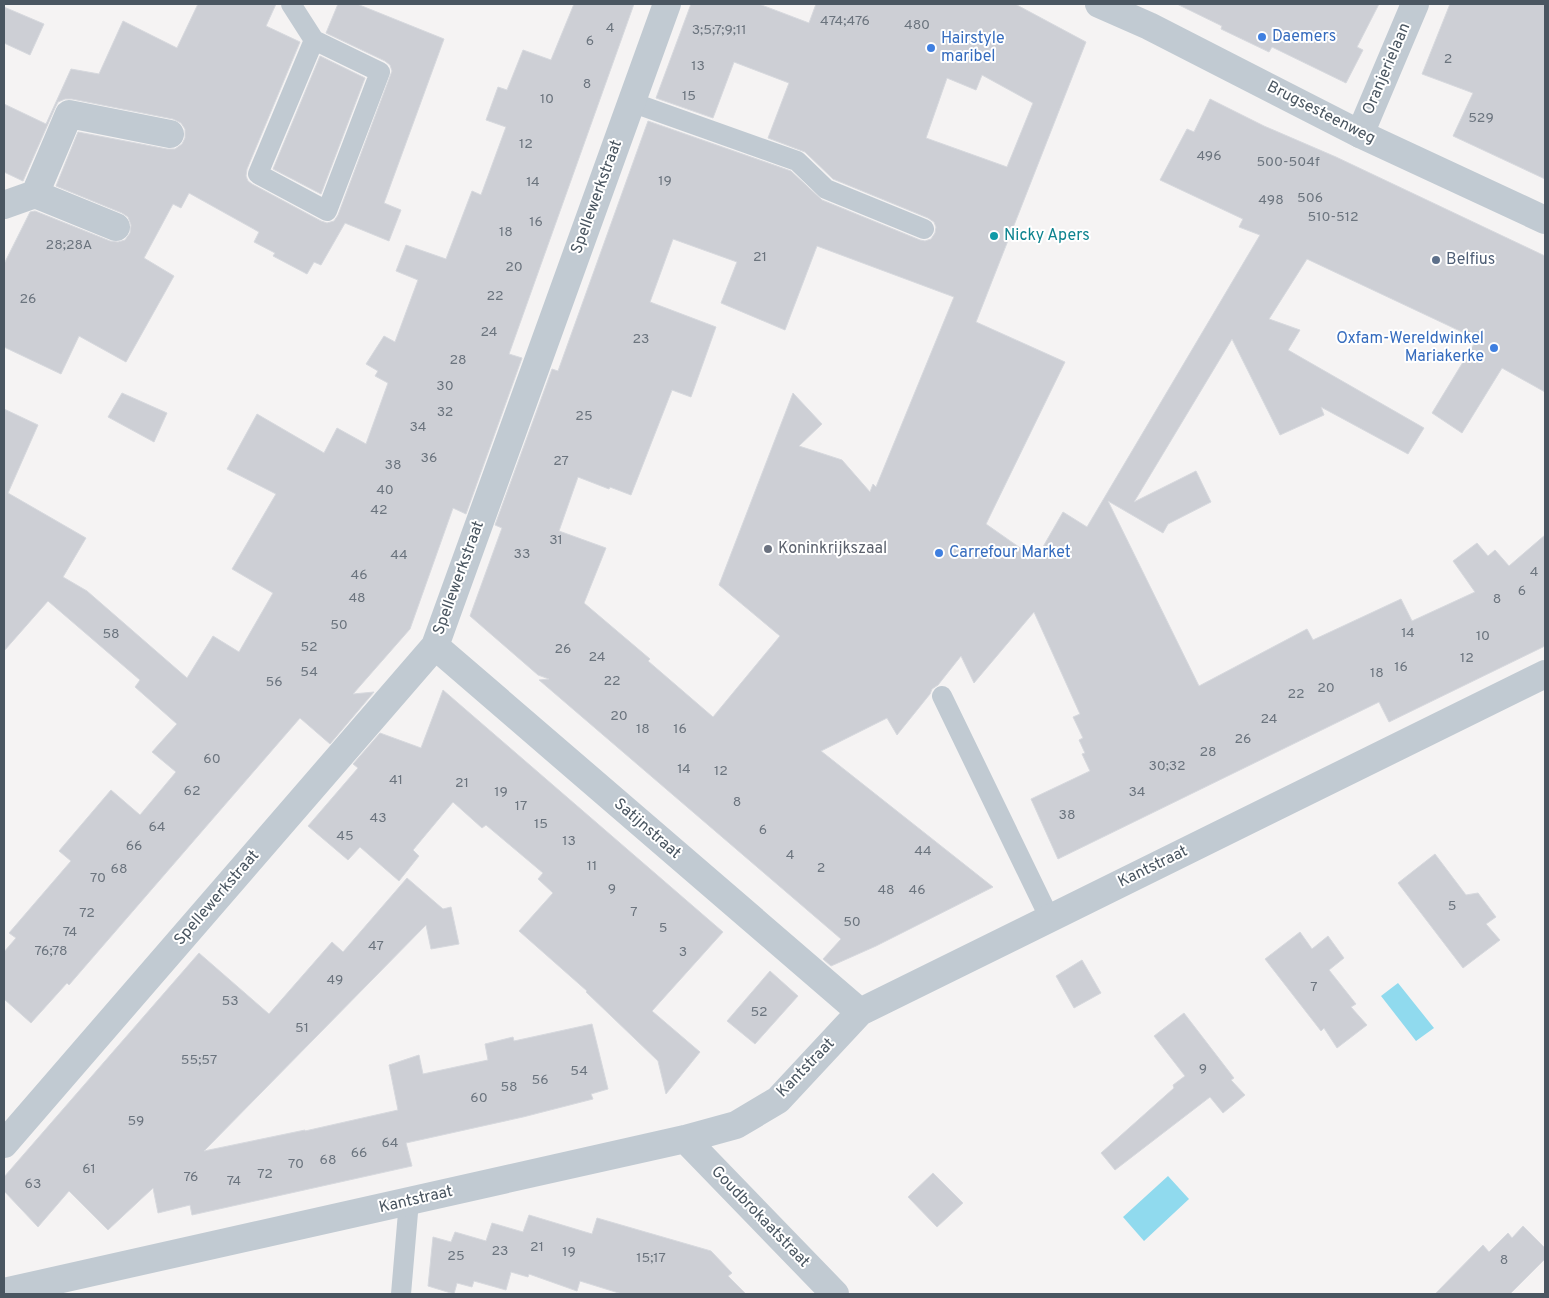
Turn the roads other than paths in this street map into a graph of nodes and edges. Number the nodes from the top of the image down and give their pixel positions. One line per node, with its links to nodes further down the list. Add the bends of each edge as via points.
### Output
1 (291, 4): 5 (lane)
2 (666, 4): 6 (street, Spellewerkstraat)
3 (1099, 4): 8 (street, Brugsesteenweg)
4 (1414, 4): 8 (street, Oranjerielaan)
5 (314, 40): 5 (lane, via 258,174 328,211 380,72)
6 (631, 102): 13 (lane, via 797,161 826,189); 14 (street, Spellewerkstraat)
7 (170, 134): 9 (street, via 69,114)
8 (1360, 134): 11 (street, Brugsesteenweg)
9 (35, 194): 10 (street); 12 (street)
10 (4, 204)
11 (1545, 220)
12 (116, 227)
13 (924, 229)
14 (435, 646): 18 (street, Satijnstraat); 20 (street, Spellewerkstraat)
15 (1545, 674): 17 (street, Kantstraat)
16 (942, 696): 17 (lane)
17 (1049, 917): 18 (street, Kantstraat)
18 (860, 1012): 19 (street, Kantstraat, via 778,1100 736,1124)
19 (685, 1139): 21 (street, Kantstraat); 24 (street, Goudbrokaatstraat)
20 (4, 1144)
21 (409, 1201): 22 (street, Kantstraat); 23 (lane)
22 (4, 1292)
23 (401, 1294)
24 (835, 1294)

